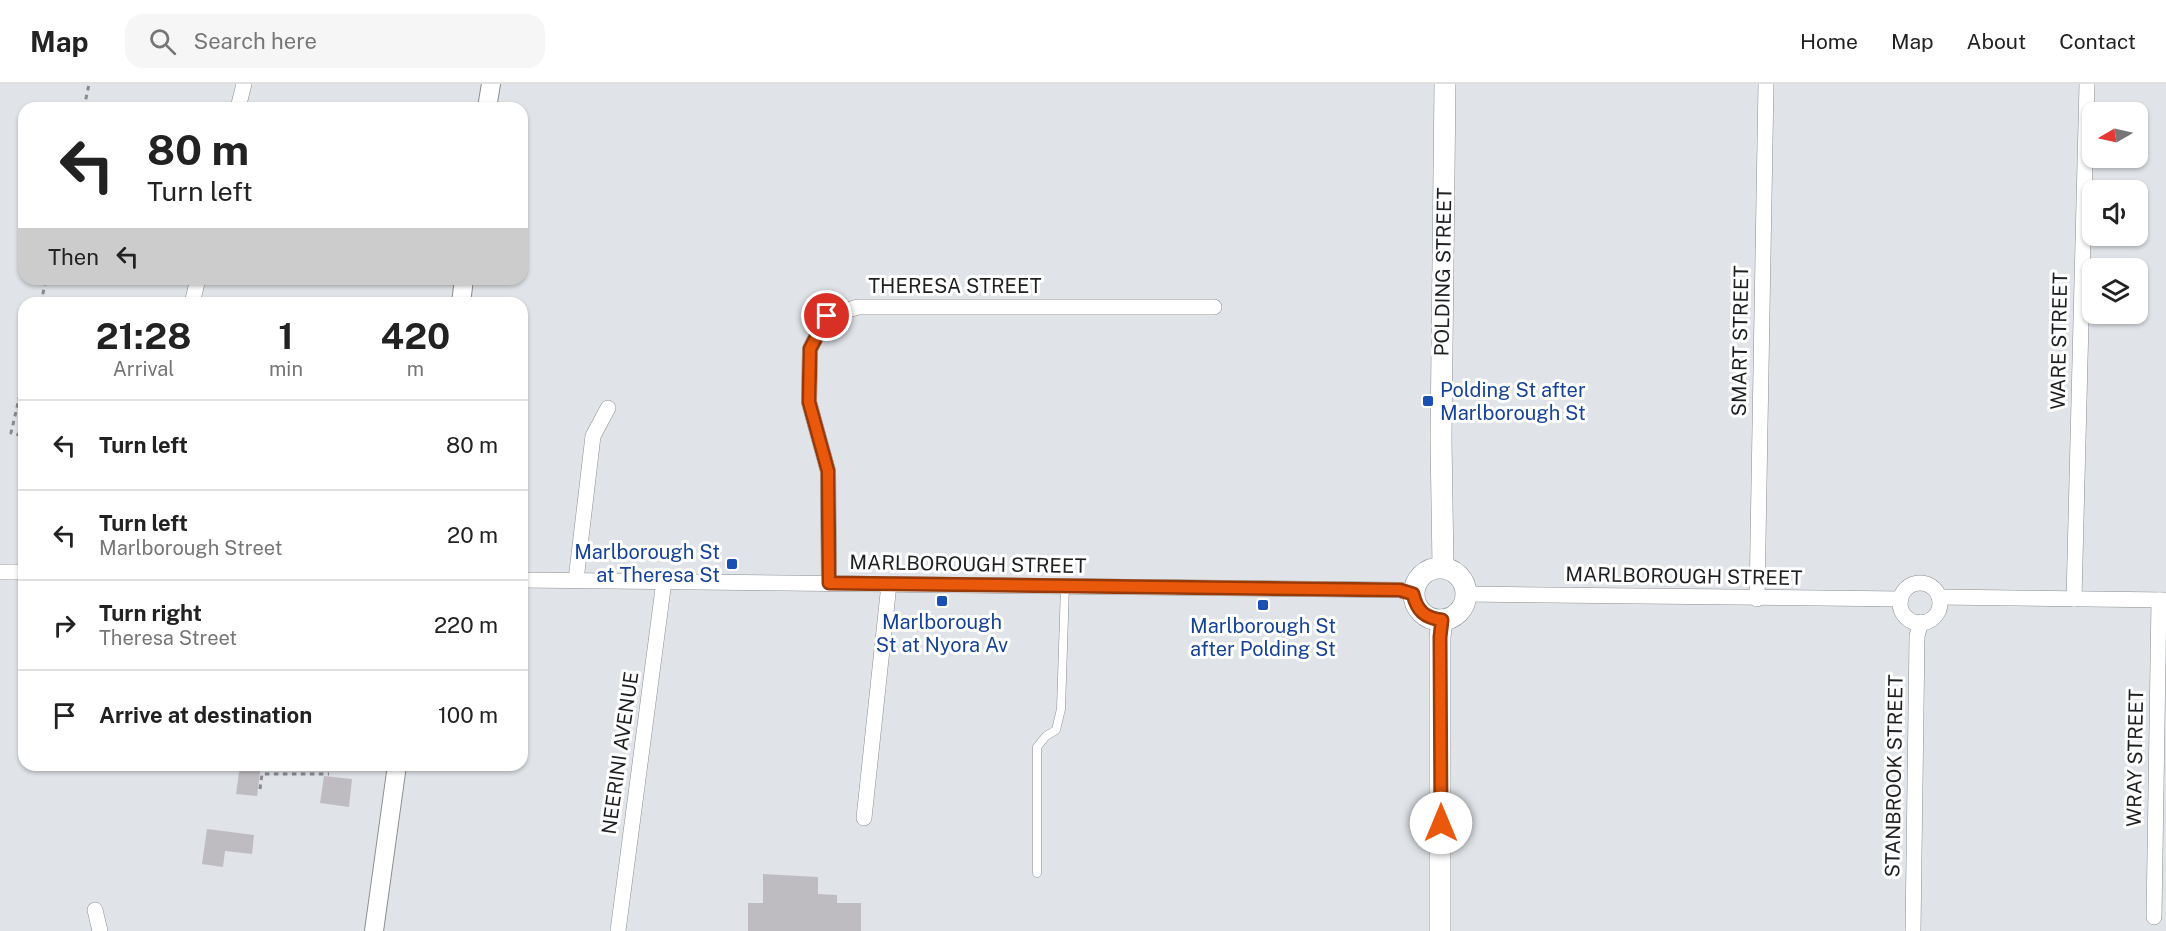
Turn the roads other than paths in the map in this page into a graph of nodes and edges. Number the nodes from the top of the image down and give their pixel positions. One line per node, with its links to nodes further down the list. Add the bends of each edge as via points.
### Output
1 (244, 84): 6 (street)
2 (491, 84): 7 (street)
3 (1445, 84): 10 (main road, POLDING STREET)
4 (1766, 84): 22 (street, SMART STREET)
5 (2087, 84): 24 (street, WARE STREET)
6 (240, 102)
7 (489, 102)
8 (1214, 308): 16 (street, THERESA STREET, via 858,307 827,316 810,349 809,402 828,471)
9 (608, 408): 14 (street, via 593,435)
10 (1443, 567): 19 (main road, via 1422,574); 20 (main road, via 1460,576)
11 (0, 572): 12 (street)
12 (18, 572)
13 (528, 580): 14 (street, MARLBOROUGH STREET)
14 (576, 580): 15 (street, MARLBOROUGH STREET)
15 (664, 581): 16 (street, MARLBOROUGH STREET); 35 (street, NEERINI AVENUE)
16 (829, 583): 17 (street, MARLBOROUGH STREET)
17 (889, 584): 18 (street, MARLBOROUGH STREET); 29 (street)
18 (1065, 586): 19 (street, MARLBOROUGH STREET, via 1400,590); 30 (lane, via 1061,709 1056,730 1037,747)
19 (1413, 594): 26 (main road, via 1422,614)
20 (1466, 594): 22 (street, MARLBOROUGH STREET); 26 (main road, via 1460,612)
21 (1939, 597): 23 (street, via 1931,587 1919,583 1907,588); 24 (street); 27 (street, via 1936,614)
22 (1757, 599): 23 (street, MARLBOROUGH STREET)
23 (1900, 599): 27 (street, via 1905,616)
24 (2074, 599): 25 (street)
25 (2162, 600): 32 (street, WRAY STREET)
26 (1442, 620): 36 (main road)
27 (1921, 622): 37 (street, STANBROOK STREET, via 1917,636)
28 (396, 771): 34 (street)
29 (864, 818)
30 (1037, 873)
31 (95, 910): 33 (street)
32 (2154, 916)
33 (100, 931)
34 (374, 931)
35 (618, 931)
36 (1440, 931)
37 (1913, 931)

